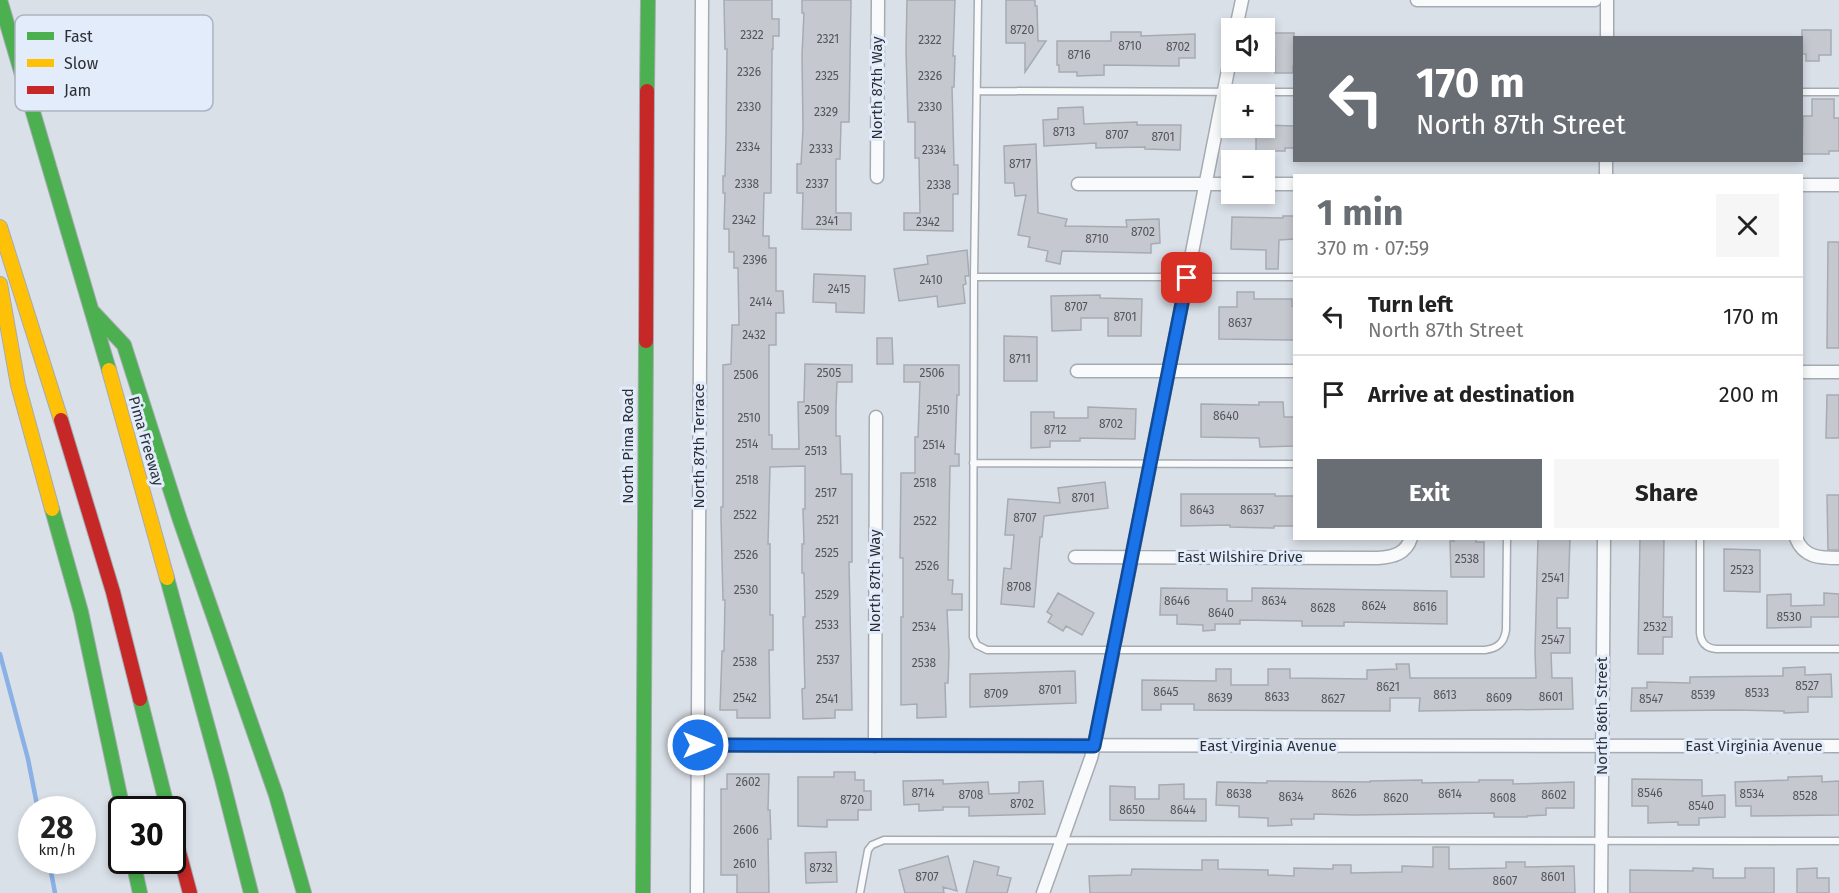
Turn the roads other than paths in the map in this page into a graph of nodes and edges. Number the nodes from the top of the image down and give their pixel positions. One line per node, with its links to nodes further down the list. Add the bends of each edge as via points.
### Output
1 (0, 0): 12 (main road, Pima Freeway)
2 (648, 0): 70 (main road, North Pima Road)
3 (702, 0): 54 (street, North 87th Terrace)
4 (878, 0): 21 (street, North 87th Way)
5 (978, 0): 13 (lane)
6 (1242, 0): 10 (street)
7 (1417, 0): 8 (street)
8 (1595, 0)
9 (1607, 0): 11 (street)
10 (1238, 18)
11 (1607, 36)
12 (15, 51)
13 (978, 91): 14 (lane); 30 (lane)
14 (1221, 92)
15 (1275, 92): 16 (lane)
16 (1293, 92)
17 (1803, 92): 18 (lane)
18 (1839, 92)
19 (1221, 102): 23 (street)
20 (32, 111): 34 (main road, Pima Freeway)
21 (877, 177)
22 (1078, 184): 23 (street)
23 (1205, 184): 24 (street); 31 (street)
24 (1221, 184)
25 (1275, 184): 26 (street)
26 (1293, 184)
27 (1803, 185): 28 (street)
28 (1839, 185)
29 (0, 227): 60 (main road, via 110,581)
30 (974, 278): 31 (lane); 41 (lane)
31 (1187, 278): 32 (lane); 36 (street)
32 (1293, 278)
33 (0, 284): 59 (main road, via 18,385 81,612)
34 (90, 308): 68 (main road, Pima Freeway, via 135,460); 69 (main road, via 124,345 276,795)
35 (1077, 371): 36 (street)
36 (1168, 371): 37 (street); 43 (street)
37 (1293, 371)
38 (1803, 372): 39 (street)
39 (1839, 372)
40 (876, 417): 55 (street, North 87th Way)
41 (973, 463): 43 (lane); 53 (lane, via 973,636 977,645 987,650)
42 (1293, 464): 43 (lane)
43 (1150, 465): 49 (street)
44 (1410, 540): 49 (street, East Wilshire Drive, via 1396,556 1378,558)
45 (1507, 540): 53 (lane, via 1506,630 1501,644 1494,648)
46 (1604, 540): 57 (street, North 86th Street)
47 (1700, 540): 52 (lane, via 1700,639 1704,645 1716,649)
48 (1797, 540): 51 (street, via 1803,550 1815,557)
49 (1131, 556): 50 (street, East Wilshire Drive); 53 (street)
50 (1075, 557)
51 (1839, 558)
52 (1839, 649)
53 (1114, 650): 56 (street)
54 (698, 745): 55 (street, East Virginia Avenue); 71 (street, North 87th Terrace)
55 (875, 746): 56 (street, East Virginia Avenue)
56 (1094, 746): 57 (street, East Virginia Avenue); 61 (street)
57 (1602, 746): 58 (street, East Virginia Avenue); 63 (street, North 86th Street)
58 (1839, 746)
59 (120, 796)
60 (164, 796)
61 (1061, 841): 63 (lane); 72 (lane, via 884,840 868,850); 73 (street)
62 (1839, 841): 63 (lane)
63 (1601, 842): 74 (street, North 86th Street)
64 (136, 874): 66 (main road)
65 (185, 874): 67 (main road)
66 (140, 893)
67 (190, 893)
68 (251, 893)
69 (304, 893)
70 (642, 893)
71 (697, 893)
72 (860, 893)
73 (1043, 893)
74 (1601, 893)

